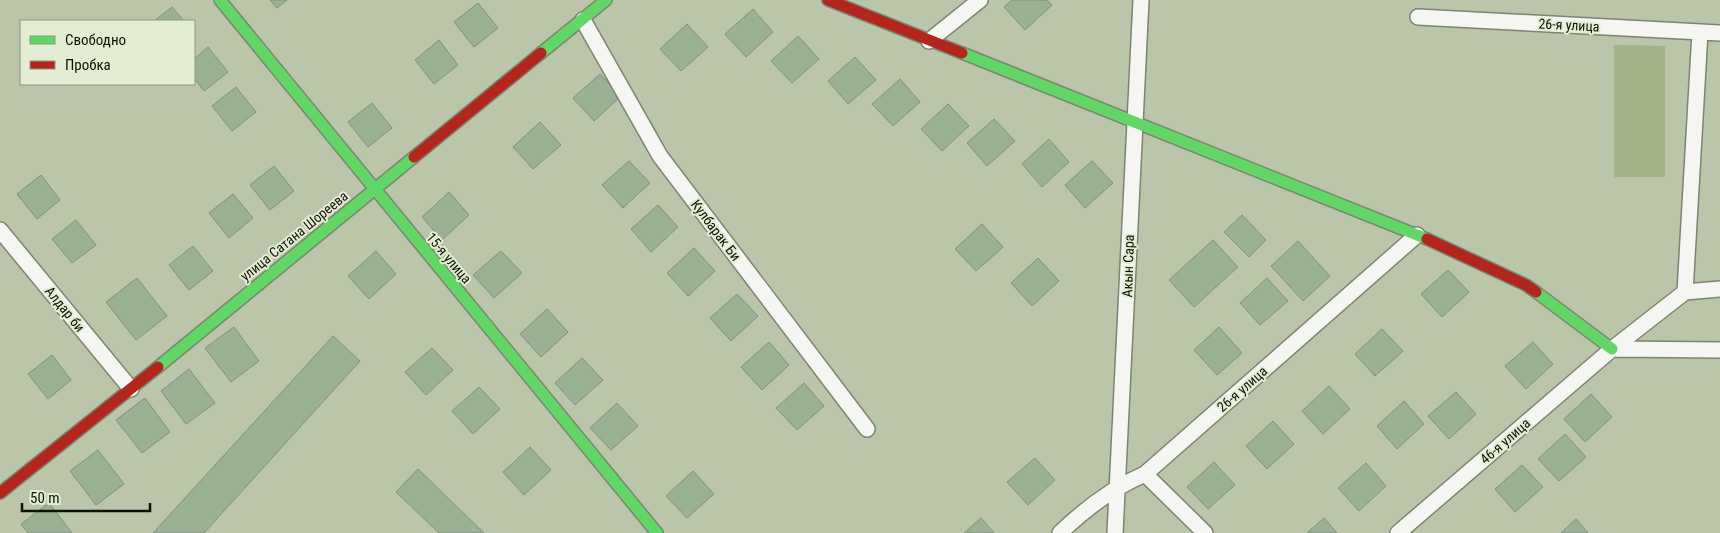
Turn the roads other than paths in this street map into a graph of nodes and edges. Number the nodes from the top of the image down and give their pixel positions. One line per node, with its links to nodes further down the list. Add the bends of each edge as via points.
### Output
1 (220, 0): 12 (street, 15-я улица)
2 (606, 0): 7 (street, улица Сатана Шореева)
3 (828, 0): 10 (street)
4 (980, 0): 10 (street)
5 (1141, 0): 11 (street, Акын Сара)
6 (1418, 17): 8 (street, 26-я улица)
7 (583, 20): 12 (street, улица Сатана Шореева); 20 (street, Кулбарак Би, via 660,156)
8 (1700, 32): 9 (street, 26-я улица); 16 (street)
9 (1720, 33)
10 (929, 41): 11 (street)
11 (1134, 122): 14 (street); 22 (street, Акын Сара)
12 (374, 190): 19 (street, улица Сатана Шореева); 24 (street, 15-я улица)
13 (0, 230): 19 (street, Алдар би)
14 (1418, 235): 17 (street, via 1526,285); 21 (street, 26-я улица)
15 (1720, 289): 16 (street)
16 (1685, 292): 17 (street, 46-я улица)
17 (1612, 349): 18 (street); 28 (street, 46-я улица)
18 (1720, 350)
19 (131, 389): 23 (street, улица Сатана Шореева)
20 (867, 428)
21 (1145, 474): 22 (street, 26-я улица); 27 (street)
22 (1118, 486): 25 (street, 26-я улица); 26 (street, Акын Сара)
23 (0, 492)
24 (657, 533)
25 (1060, 533)
26 (1115, 533)
27 (1205, 533)
28 (1398, 533)

